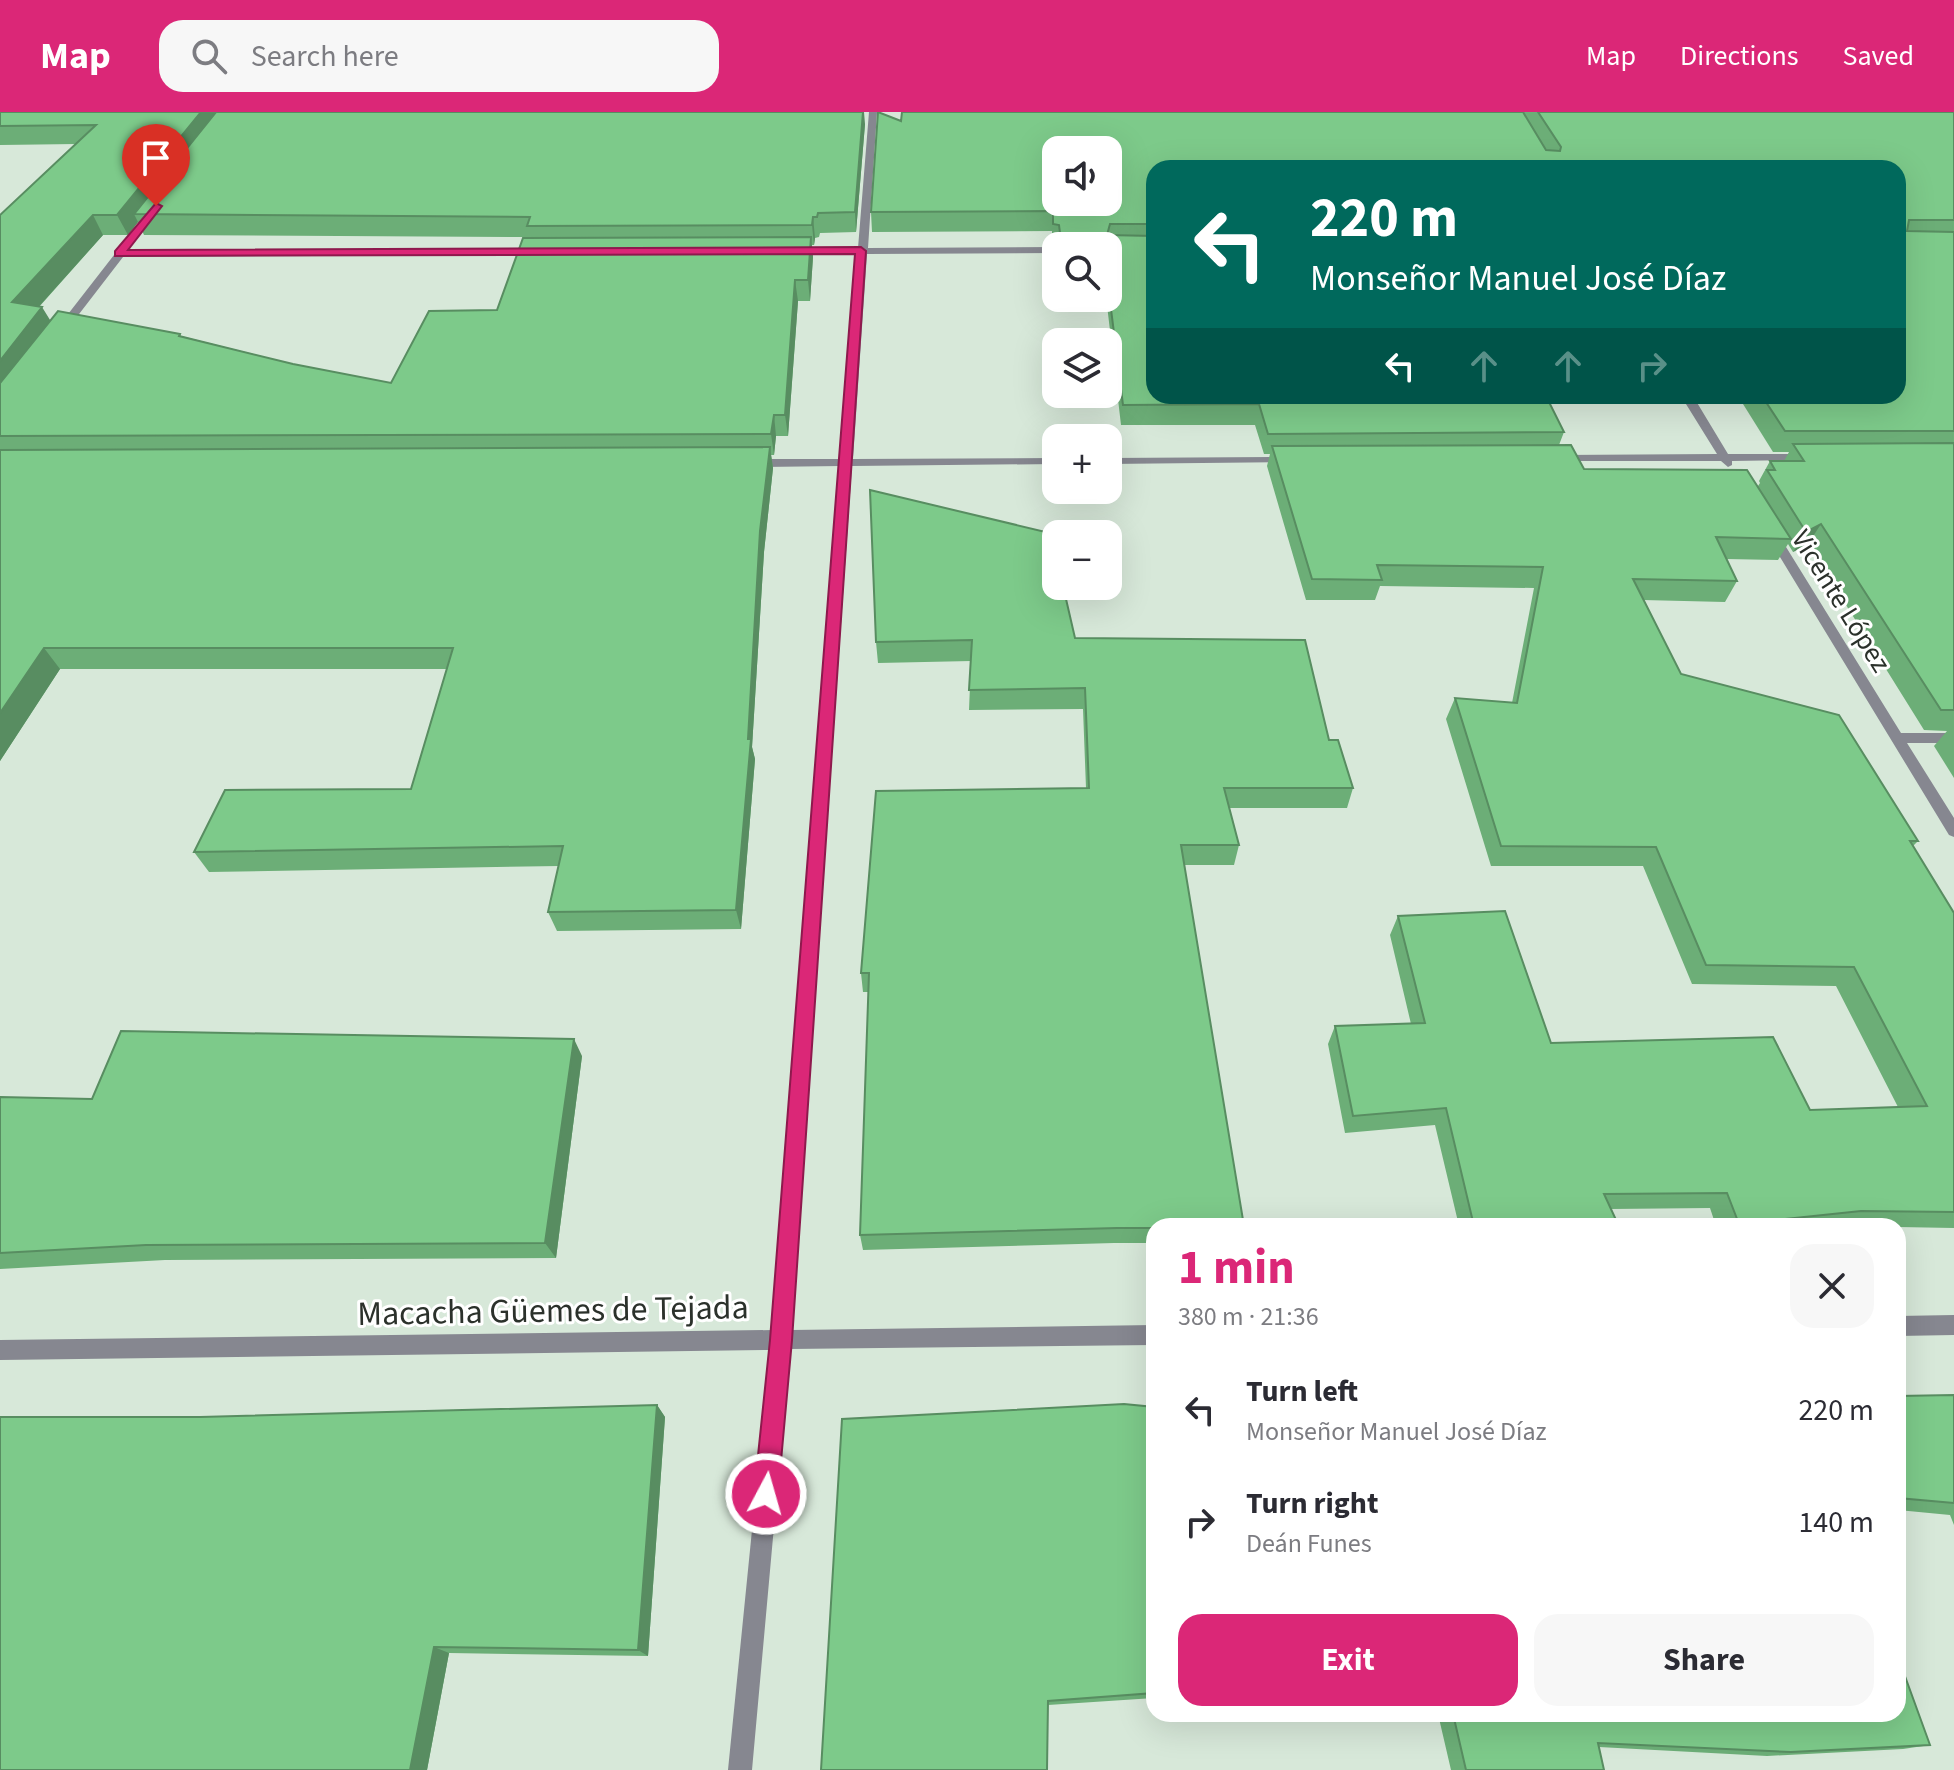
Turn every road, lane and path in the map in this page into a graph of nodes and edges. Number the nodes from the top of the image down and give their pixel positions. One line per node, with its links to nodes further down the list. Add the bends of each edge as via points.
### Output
1 (873, 112): 5 (street)
2 (156, 206): 7 (street)
3 (1042, 250): 5 (street)
4 (782, 251): 5 (street)
5 (861, 251): 17 (street)
6 (545, 252): 7 (street)
7 (119, 254): 8 (street)
8 (55, 338)
9 (1692, 404): 10 (street)
10 (1725, 457): 11 (street); 12 (street); 18 (street)
11 (1551, 458)
12 (1817, 458)
13 (1298, 460): 15 (street)
14 (1042, 461): 17 (street)
15 (1122, 461)
16 (733, 463): 17 (street)
17 (844, 463): 26 (street)
18 (1733, 471)
19 (1766, 524): 20 (street, Vicente López)
20 (1898, 738): 21 (street); 22 (street, Vicente López)
21 (1954, 738)
22 (1954, 831)
23 (1954, 1325): 24 (street)
24 (1906, 1326)
25 (1146, 1335): 26 (street, Macacha Güemes de Tejada)
26 (781, 1340): 27 (street, Macacha Güemes de Tejada); 28 (street)
27 (0, 1350)
28 (740, 1770)

